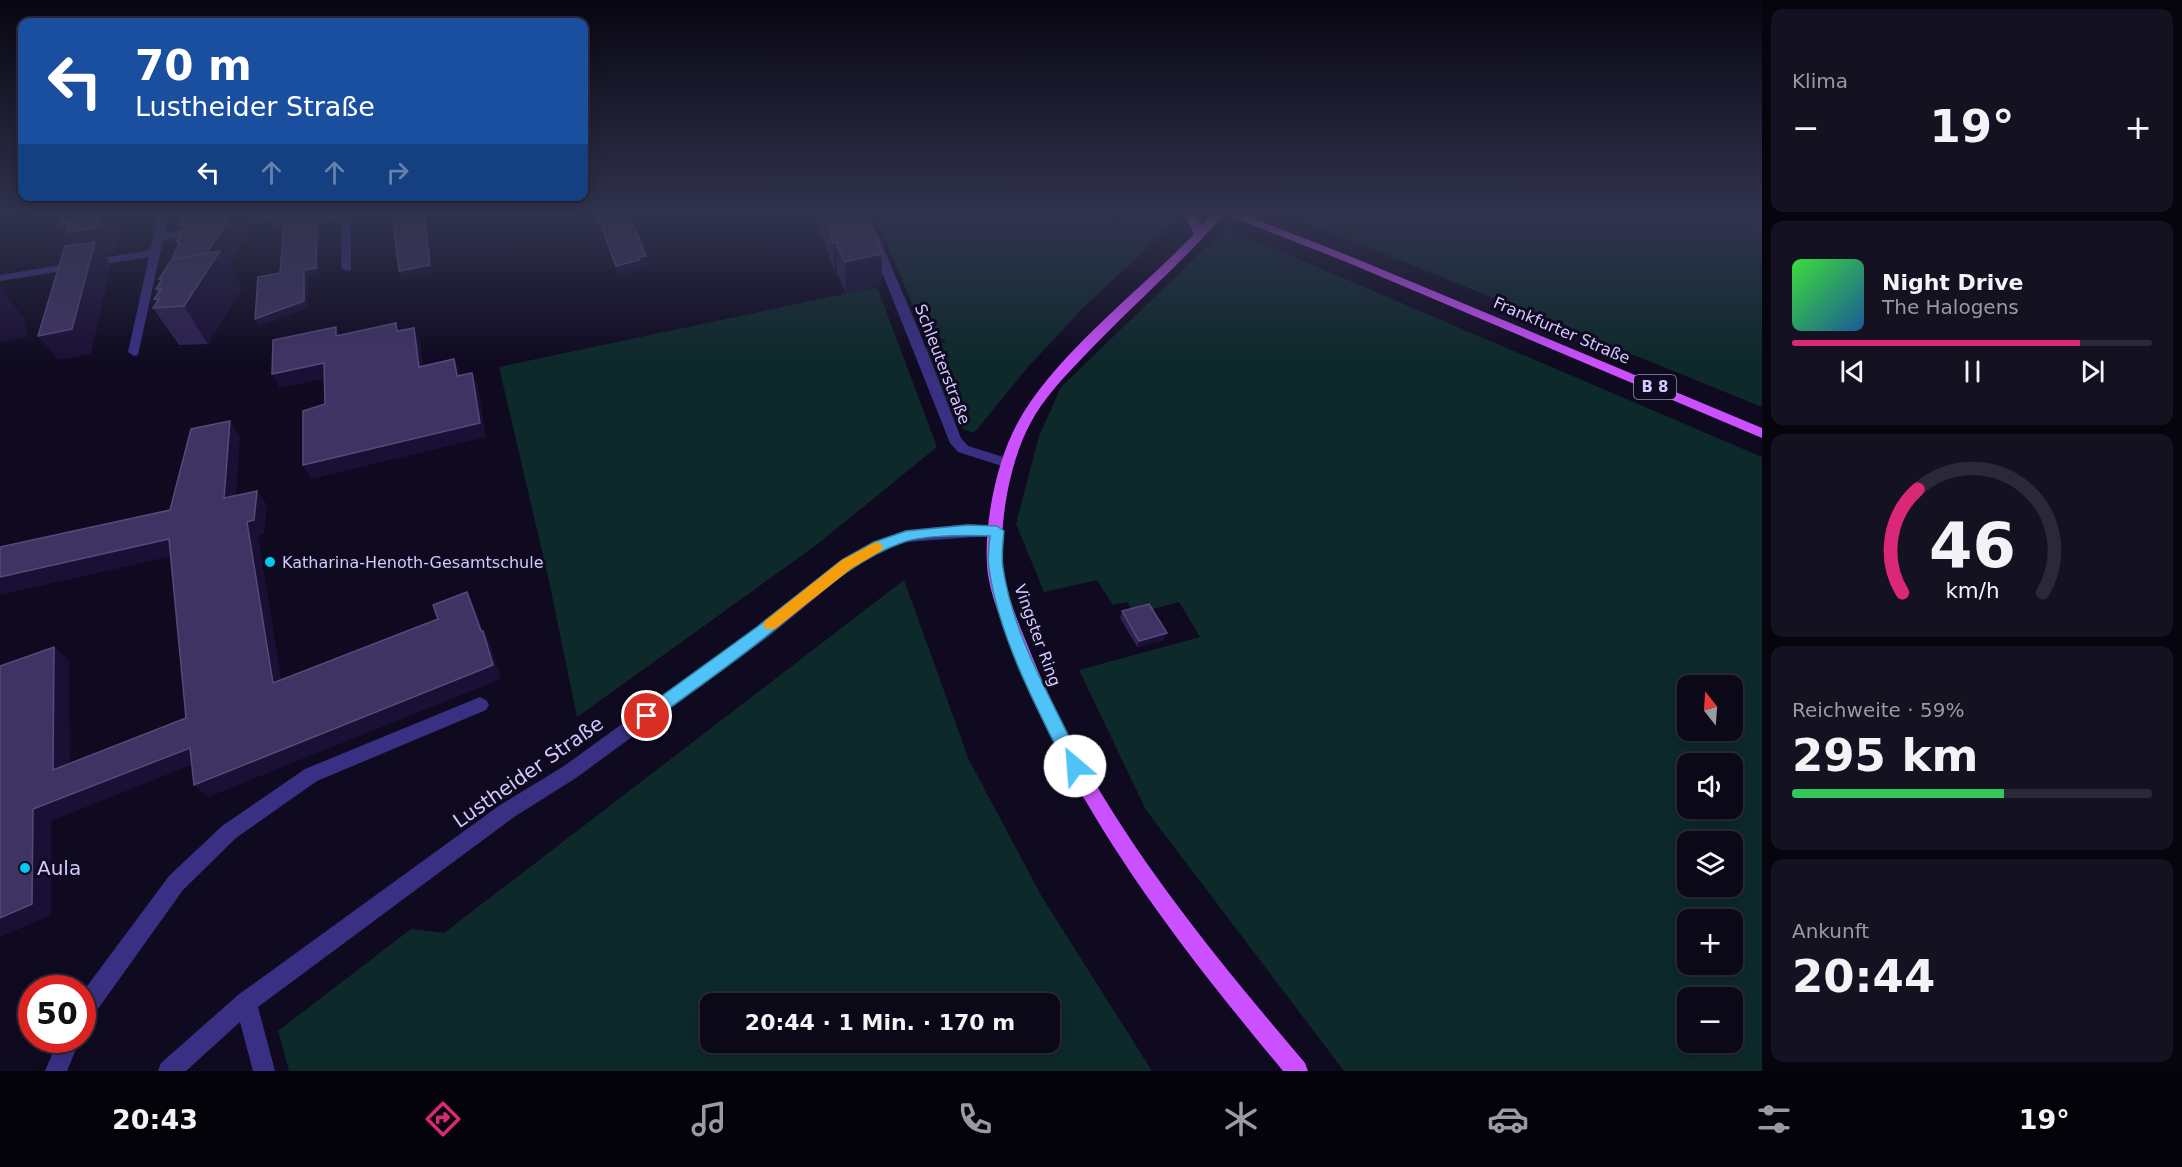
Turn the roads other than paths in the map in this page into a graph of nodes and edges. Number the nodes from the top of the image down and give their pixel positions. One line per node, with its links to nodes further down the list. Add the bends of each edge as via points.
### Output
1 (96, 262): 8 (street)
2 (154, 262): 9 (street)
3 (347, 262): 7 (street)
4 (883, 262): 11 (street, Schleuterstraße, via 955,440 963,449)
5 (1171, 262): 11 (main road, Vingster Ring, via 1052,384 1022,425)
6 (1355, 262): 10 (main road, Frankfurter Straße / B 8)
7 (347, 268)
8 (0, 278)
9 (134, 352)
10 (1762, 433)
11 (1008, 463): 12 (main road, Vingster Ring)
12 (997, 531): 15 (street, Lustheider Straße, via 906,536 847,564 762,632 589,758 507,811); 20 (main road, Vingster Ring, via 995,566 1002,598 1032,681 1086,788 1212,970)
13 (480, 705): 14 (street, via 311,775 229,832 176,883)
14 (96, 993)
15 (246, 1003): 18 (street, Lustheider Straße); 19 (street)
16 (64, 1053): 17 (street)
17 (56, 1071)
18 (169, 1071)
19 (264, 1071)
20 (1297, 1071)

